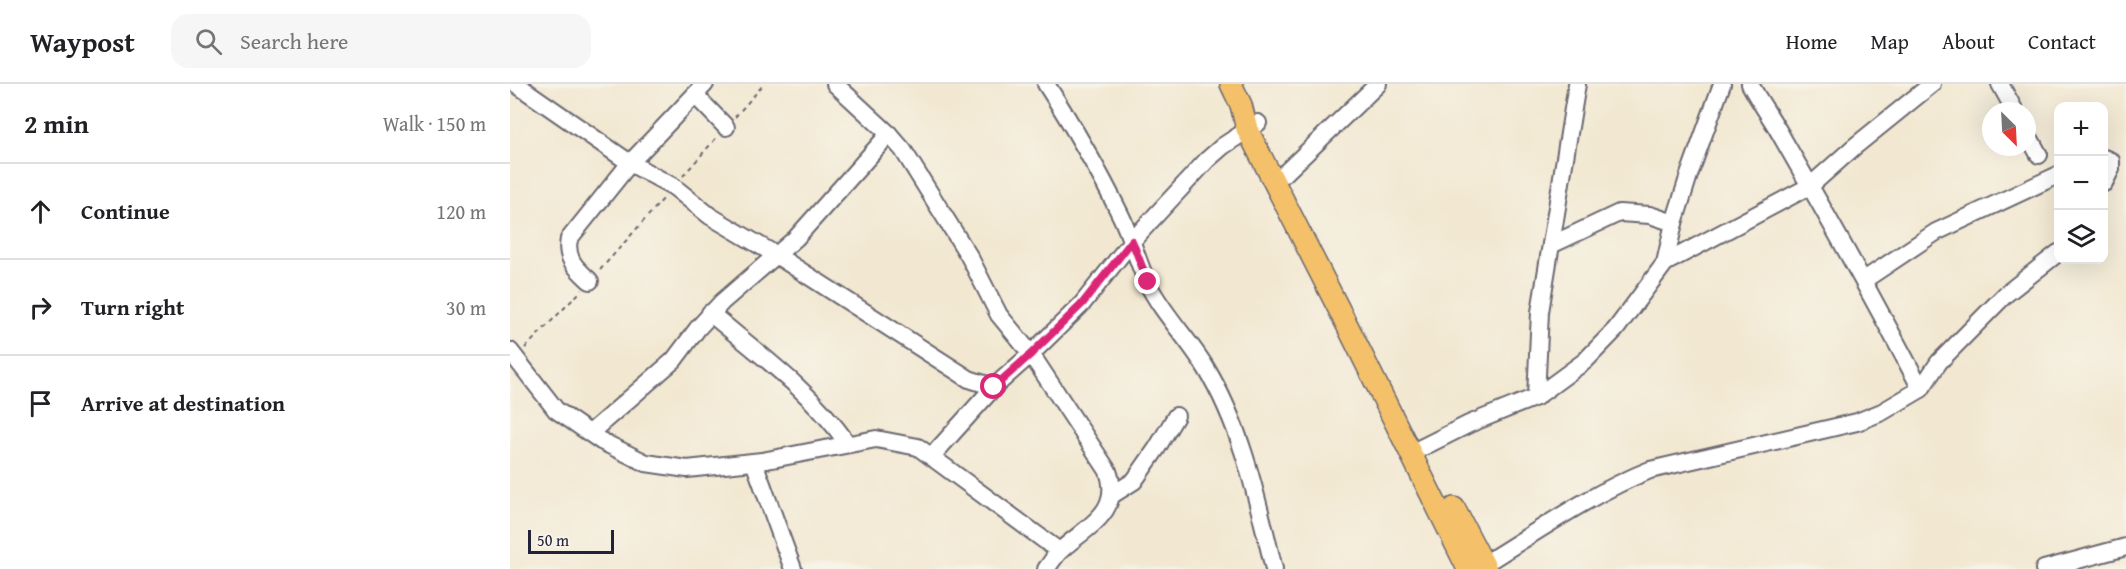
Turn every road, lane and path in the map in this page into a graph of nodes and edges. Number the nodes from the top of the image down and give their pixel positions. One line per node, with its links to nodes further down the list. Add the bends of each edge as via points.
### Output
1 (516, 84): 19 (street)
2 (764, 84): 15 (path)
3 (835, 84): 16 (street)
4 (1046, 84): 25 (street, via 1094,162)
5 (1231, 84): 14 (main road)
6 (1378, 84): 20 (street)
7 (1578, 84): 26 (street)
8 (1722, 84): 24 (street)
9 (1750, 84): 22 (street)
10 (1932, 84): 22 (street)
11 (2001, 84): 13 (street)
12 (700, 89): 15 (street); 19 (street)
13 (2010, 102)
14 (1253, 126): 20 (main road); 25 (street, via 1207,160); 47 (main road, via 1348,327)
15 (726, 127): 23 (path)
16 (889, 134): 27 (street, via 796,238); 33 (street, via 969,256 999,315)
17 (2036, 150): 18 (street)
18 (2039, 155)
19 (630, 163): 23 (street); 31 (street, via 569,239 571,260)
20 (1284, 174): 41 (main road)
21 (2054, 177): 30 (street, via 1936,232)
22 (1810, 186): 29 (street); 30 (street)
23 (674, 187): 27 (street, via 710,216); 31 (path)
24 (1674, 223): 26 (street, via 1650,215 1619,213); 29 (street)
25 (1132, 241): 33 (street, via 1082,304); 50 (street, via 1148,282 1206,367 1233,422 1248,464)
26 (1551, 245): 37 (street, via 1540,312)
27 (776, 255): 32 (street); 35 (street, via 969,379)
28 (2054, 256): 36 (street, via 2006,294 1939,362)
29 (1665, 263): 37 (street, via 1616,329 1585,361)
30 (1864, 280): 36 (street)
31 (590, 281): 34 (path)
32 (710, 314): 39 (street, via 674,360); 40 (street, via 801,390)
33 (1031, 354): 35 (street); 44 (street, via 1108,471)
34 (512, 355): 39 (street, via 556,410)
35 (994, 387): 42 (street)
36 (1921, 389): 47 (street, via 1857,422 1666,465 1630,478)
37 (1536, 397): 41 (street)
38 (1176, 416): 44 (street, via 1134,481)
39 (590, 433): 43 (street, via 646,463 687,469)
40 (847, 443): 42 (street, via 876,439 918,447); 43 (street)
41 (1421, 448): 47 (main road)
42 (932, 456): 46 (street)
43 (754, 462): 48 (street)
44 (1112, 495): 46 (street, via 1104,513)
45 (2126, 547): 51 (street)
46 (1059, 551): 49 (street)
47 (1479, 567)
48 (793, 569)
49 (1046, 569)
50 (1274, 569)
51 (2044, 569)

